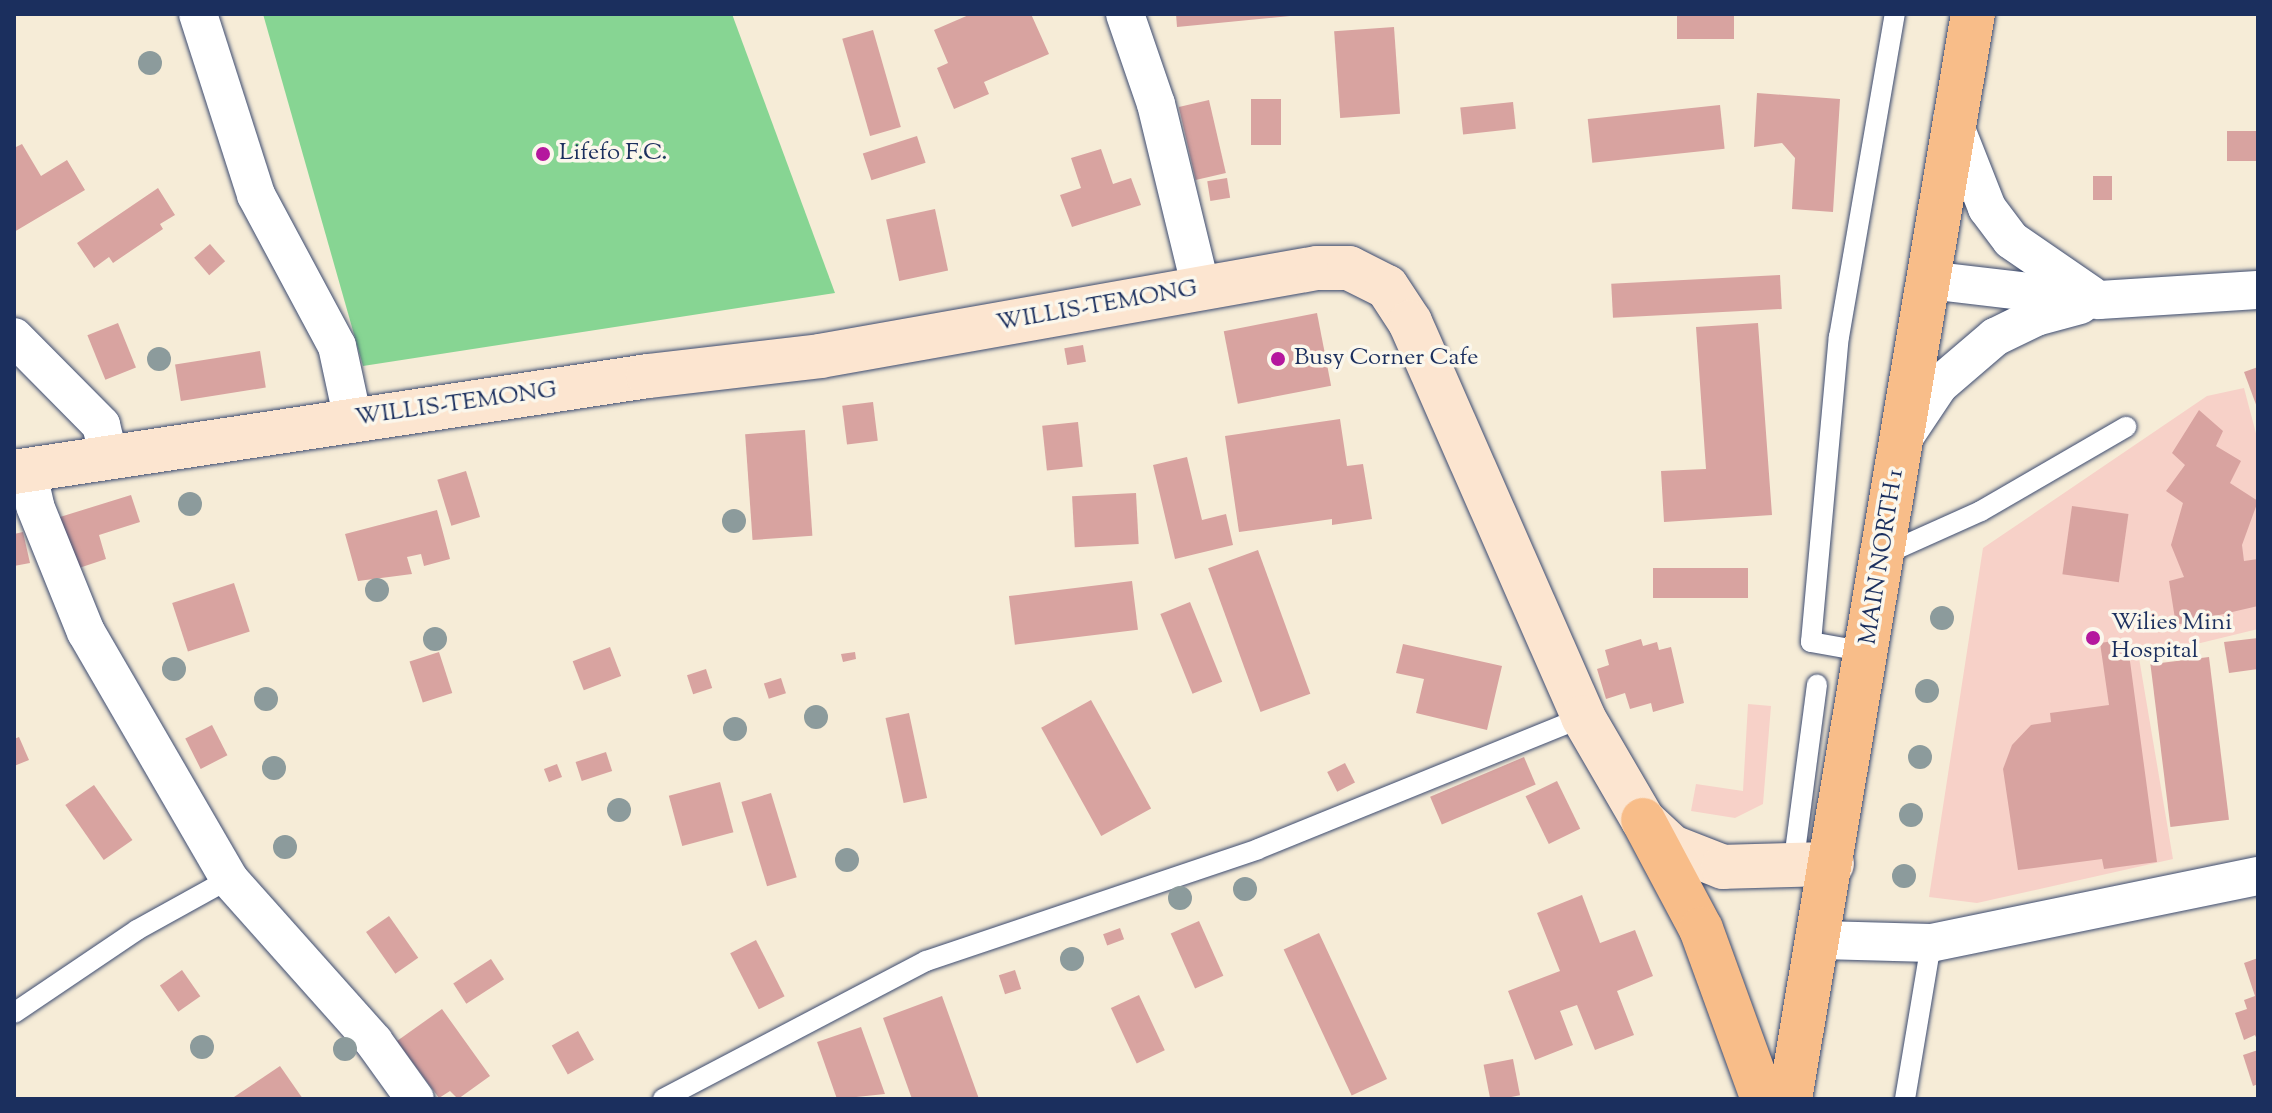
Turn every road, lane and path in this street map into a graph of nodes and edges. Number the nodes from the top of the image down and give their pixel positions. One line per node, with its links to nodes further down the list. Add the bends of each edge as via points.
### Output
1 (198, 14): 11 (street, via 256,195 337,346)
2 (1125, 14): 7 (street, via 1156,104)
3 (1895, 14): 17 (lane, via 1839,337 1811,642)
4 (1973, 14): 5 (main road, MAIN NORTH 1)
5 (1952, 119): 6 (main road, MAIN NORTH 1); 9 (street, via 1987,208 2011,240)
6 (1928, 280): 9 (street); 13 (main road, MAIN NORTH 1)
7 (1201, 288): 11 (main road, WILLIS-TEMONG, via 820,356); 19 (main road, WILLIS-TEMONG, via 1317,268 1349,268 1387,287 1410,322)
8 (2258, 290): 9 (street)
9 (2099, 300): 13 (street, via 2036,317 1995,337 1939,385)
10 (14, 337): 14 (street, via 101,425)
11 (353, 420): 14 (main road, WILLIS-TEMONG)
12 (2126, 427): 16 (lane, via 1981,511)
13 (1901, 443): 16 (main road, MAIN NORTH 1)
14 (109, 457): 15 (main road, WILLIS-TEMONG)
15 (20, 471): 23 (street, via 86,632)
16 (1883, 555): 17 (main road, MAIN NORTH 1)
17 (1867, 652): 21 (main road, MAIN NORTH 1)
18 (1817, 685): 21 (lane)
19 (1583, 717): 20 (main road, WILLIS-TEMONG); 28 (lane, via 1258,849 926,961)
20 (1643, 820): 21 (main road, WILLIS-TEMONG, via 1672,847 1723,867); 29 (main road, via 1701,929)
21 (1813, 865): 24 (main road, MAIN NORTH 1)
22 (2258, 876): 25 (street)
23 (229, 879): 26 (lane, via 137,930); 27 (street, via 374,1042)
24 (1821, 940): 25 (street); 30 (main road, MAIN NORTH 1)
25 (1931, 943): 31 (lane)
26 (14, 1013)
27 (415, 1099)
28 (663, 1099)
29 (1763, 1099)
30 (1790, 1099)
31 (1905, 1099)

